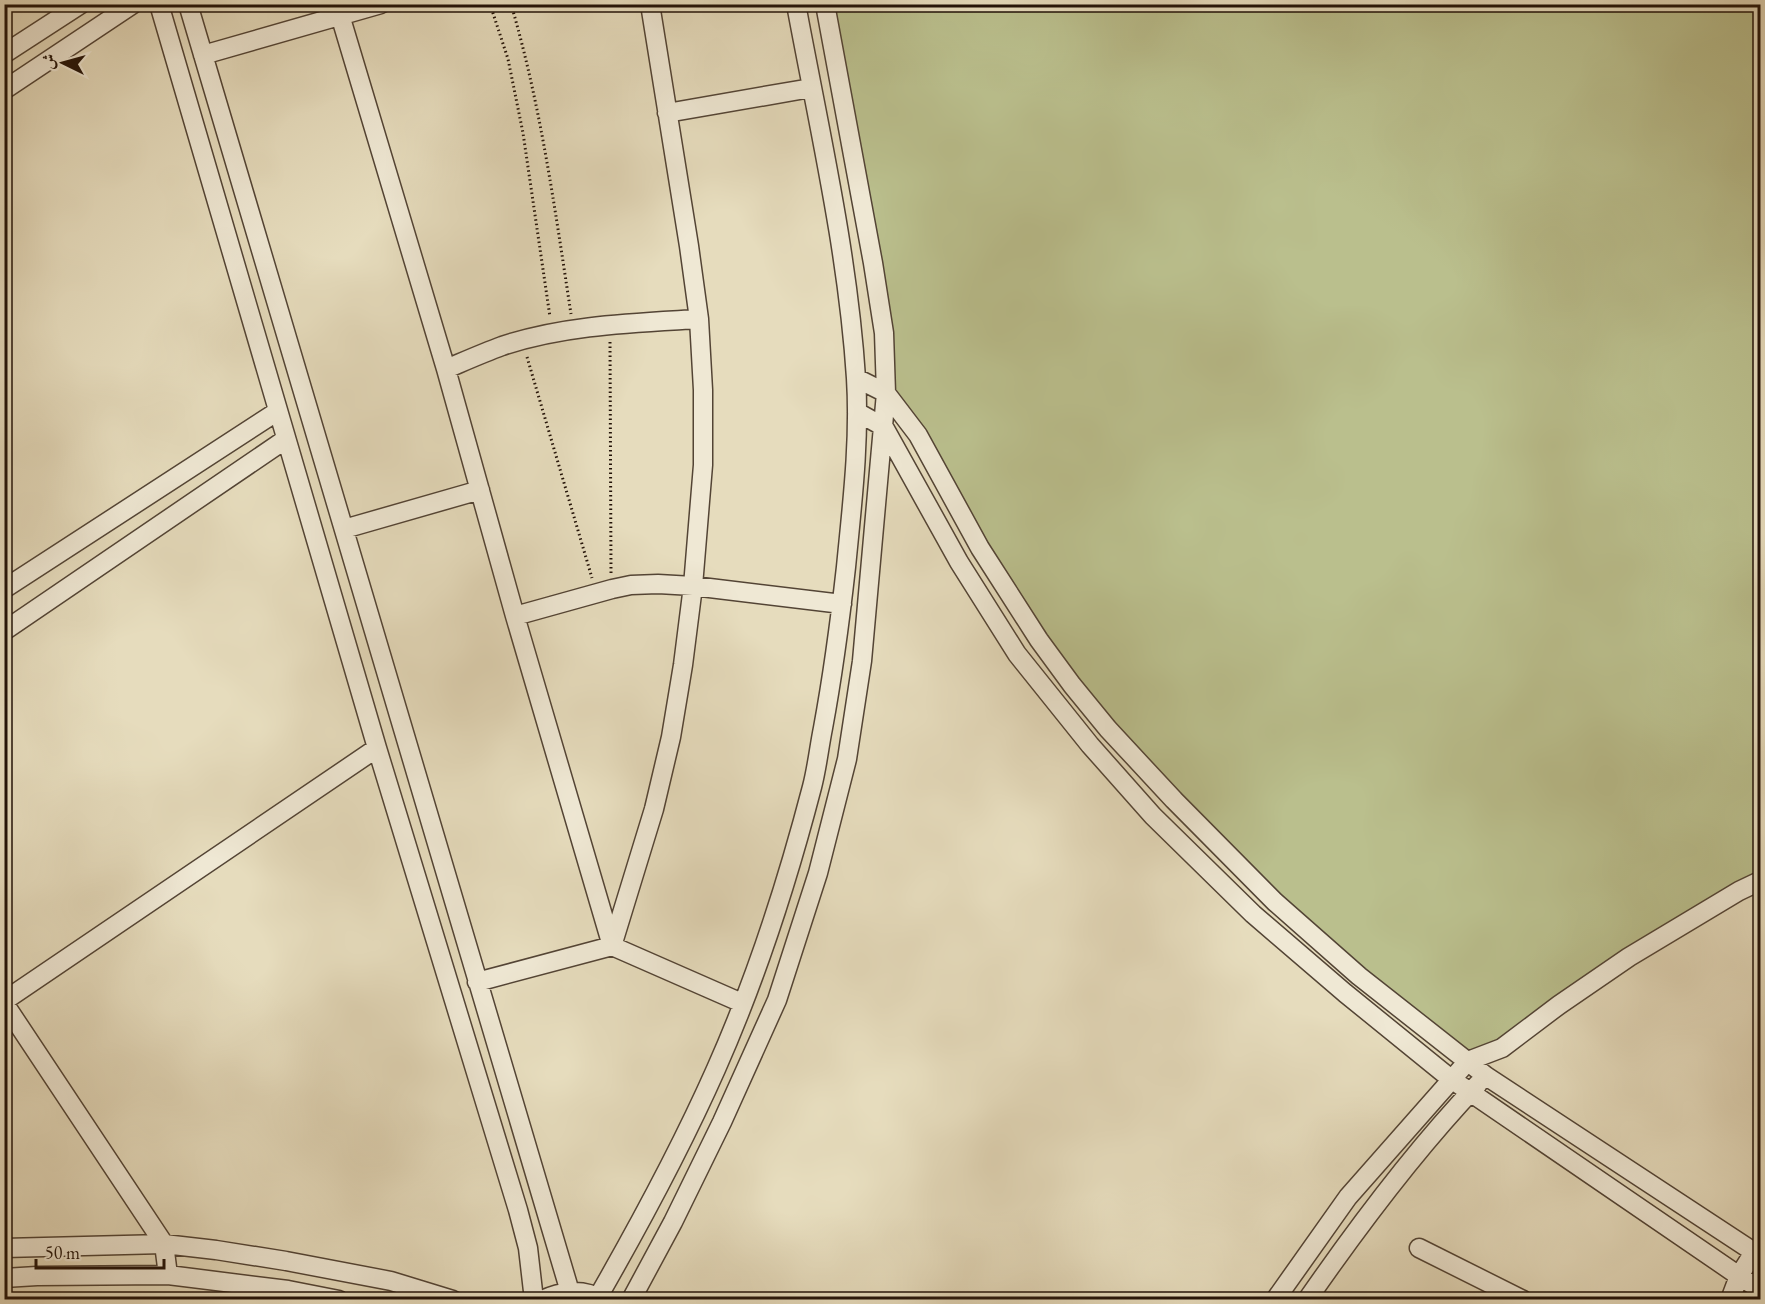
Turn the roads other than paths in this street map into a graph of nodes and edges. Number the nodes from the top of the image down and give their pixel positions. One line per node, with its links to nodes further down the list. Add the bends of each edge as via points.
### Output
1 (81, 4): 10 (street)
2 (133, 4): 13 (street)
3 (159, 4): 19 (street)
4 (188, 4): 11 (street)
5 (381, 4): 9 (street)
6 (650, 4): 14 (street)
7 (796, 4): 12 (street)
8 (825, 4): 18 (street, via 884,333)
9 (340, 15): 11 (street); 16 (street)
10 (4, 54)
11 (203, 55): 24 (street)
12 (811, 88): 14 (street); 17 (street, via 845,279)
13 (4, 90)
14 (667, 113): 15 (street)
15 (699, 319): 16 (street, via 609,325 552,334 503,346); 25 (street, via 703,465)
16 (446, 369): 23 (street)
17 (856, 378): 18 (street); 20 (street)
18 (886, 393): 21 (street); 37 (street, via 918,435 980,548 1039,640 1108,729 1275,902 1359,976)
19 (278, 411): 22 (street); 26 (street)
20 (857, 412): 21 (street); 27 (street, via 854,492)
21 (884, 427): 39 (street, via 959,562 1017,654 1090,745 1154,816 1253,914); 55 (street, via 862,661 847,759 818,873 777,1000 722,1122)
22 (286, 439): 29 (street); 30 (street)
23 (480, 490): 24 (street); 28 (street)
24 (344, 529): 33 (street)
25 (693, 586): 27 (street); 28 (street, via 658,584 604,591); 32 (street, via 671,737 654,809)
26 (4, 589)
27 (842, 604): 35 (street, via 812,784 777,908)
28 (515, 616): 32 (street)
29 (4, 631)
30 (377, 748): 34 (street); 53 (street, via 518,1210 528,1248)
31 (1761, 881): 36 (street, via 1629,957)
32 (612, 946): 33 (street); 35 (street)
33 (477, 982): 49 (street)
34 (4, 1002): 41 (street)
35 (742, 1004): 50 (street, via 687,1132)
36 (1502, 1048): 37 (street); 38 (street)
37 (1468, 1061): 38 (street); 39 (street)
38 (1486, 1076): 40 (street); 44 (street)
39 (1451, 1079): 40 (street); 56 (street, via 1348,1197)
40 (1470, 1093): 46 (street); 57 (street, via 1371,1212)
41 (164, 1244): 42 (street); 45 (street); 52 (street, via 298,1263 392,1281)
42 (4, 1248)
43 (1419, 1248): 58 (street)
44 (1757, 1254): 46 (street)
45 (168, 1275): 47 (street); 51 (street)
46 (1739, 1276): 48 (street); 59 (street)
47 (4, 1278)
48 (1761, 1289)
49 (570, 1292): 50 (street); 54 (street)
50 (600, 1298)
51 (339, 1299)
52 (453, 1299)
53 (534, 1299)
54 (542, 1299)
55 (632, 1299)
56 (1275, 1299)
57 (1307, 1299)
58 (1523, 1299)
59 (1730, 1299)

